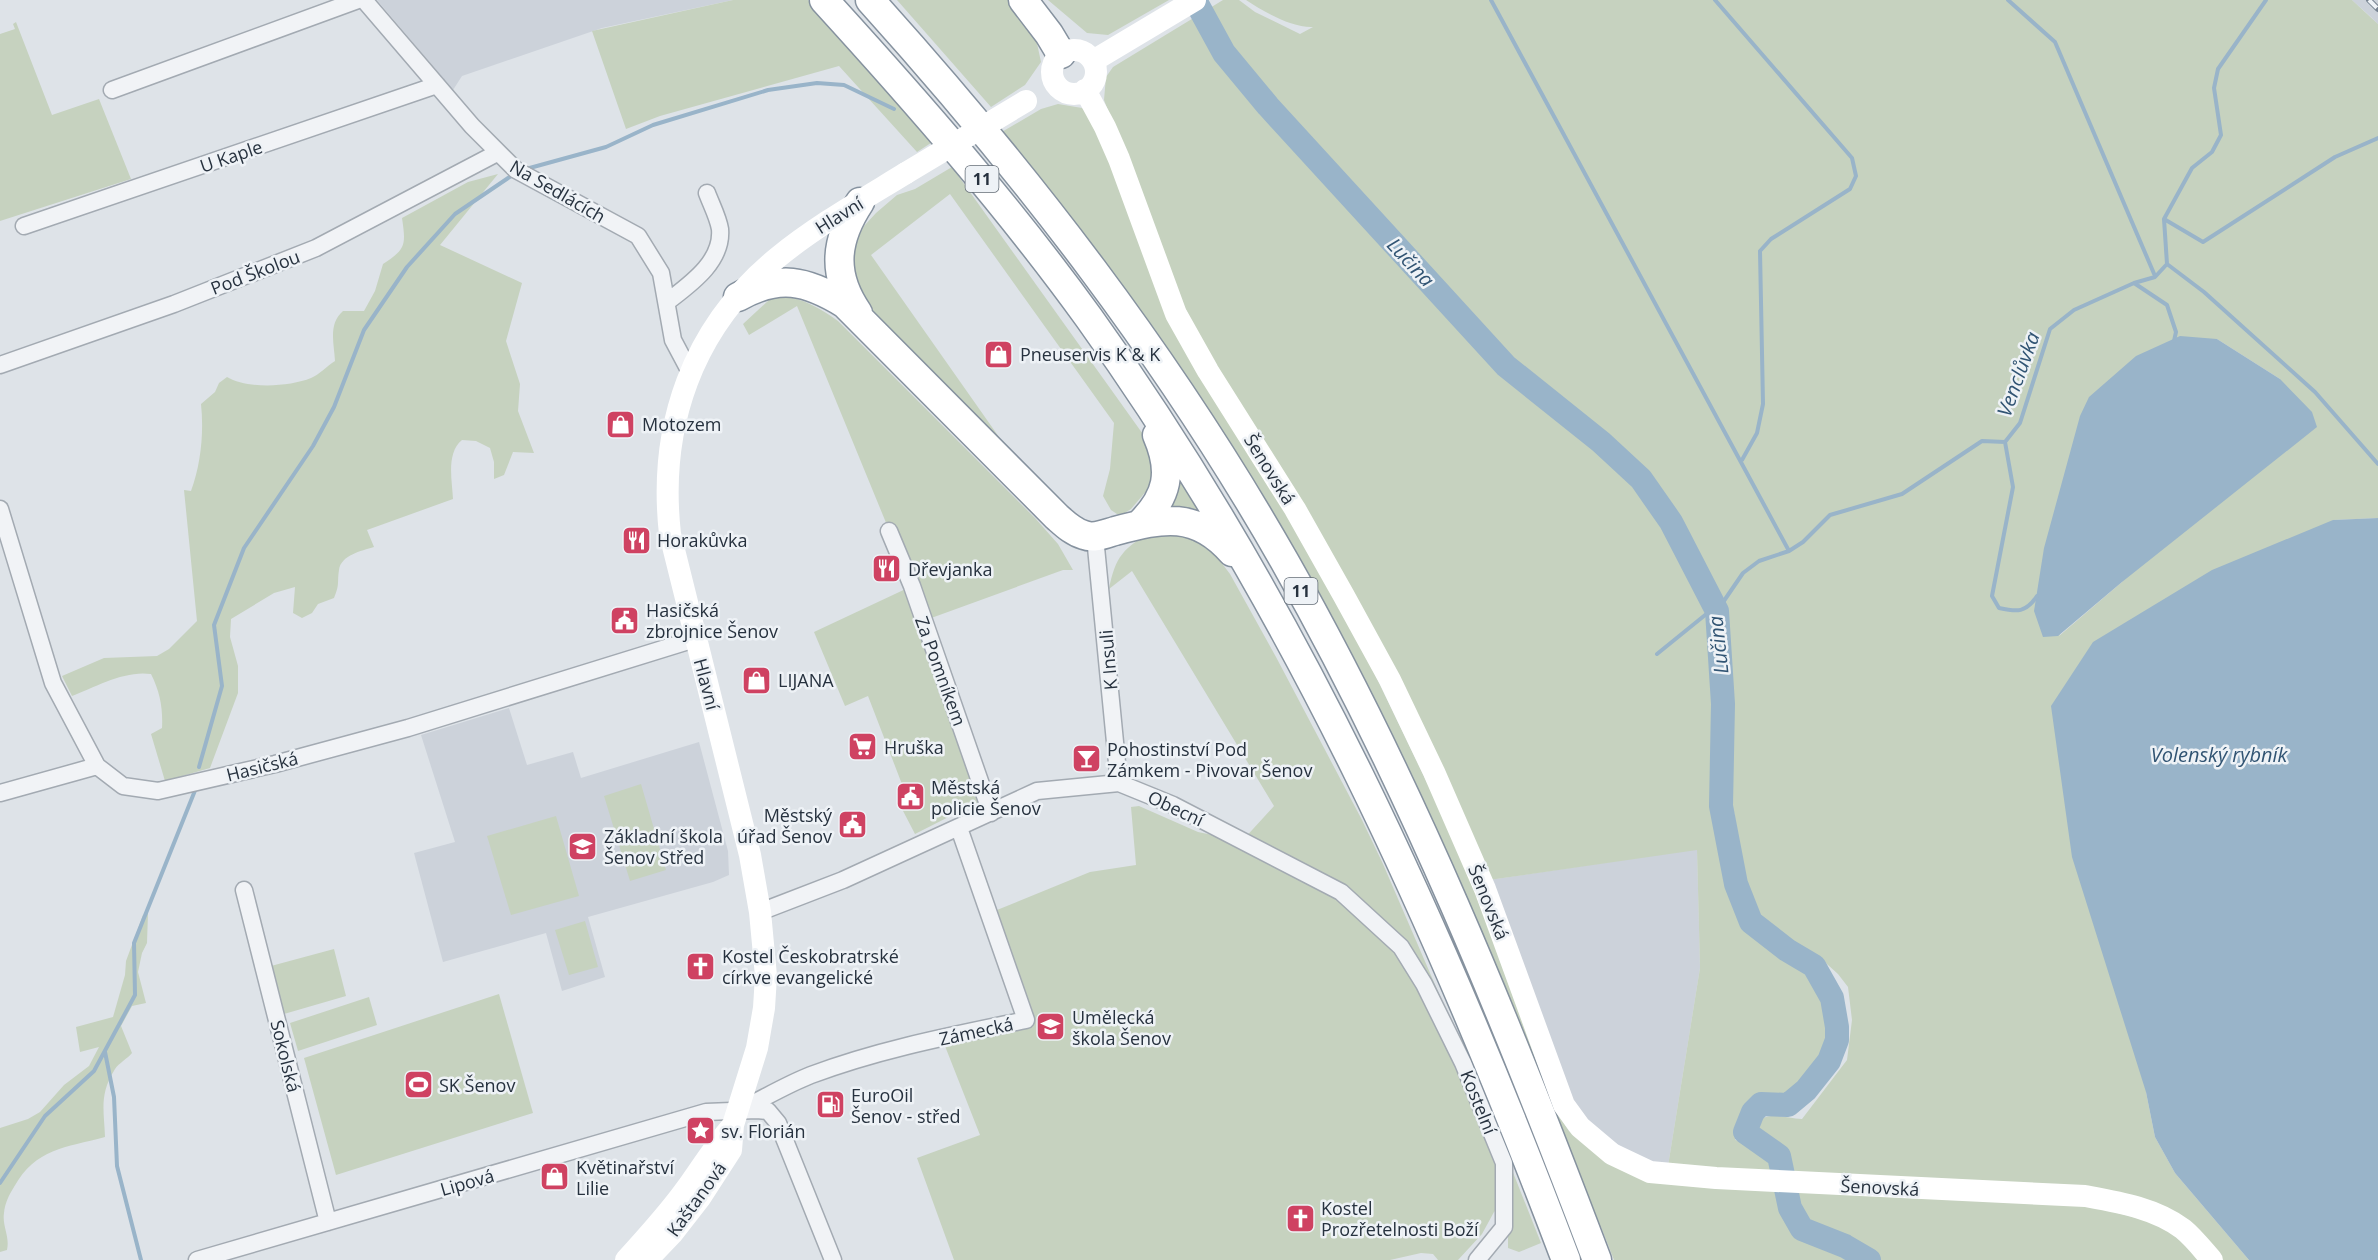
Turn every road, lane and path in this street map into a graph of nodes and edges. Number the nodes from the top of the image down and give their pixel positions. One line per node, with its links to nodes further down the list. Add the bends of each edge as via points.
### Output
1 (358, 0): 11 (street)
2 (364, 0): 10 (street, Na Sedlácích)
3 (824, 0): 21 (highway, 11, via 964,157)
4 (870, 0): 45 (highway, 11, via 994,143 1116,298 1225,462 1284,560 1410,805 1508,1031)
5 (1023, 0): 7 (highway)
6 (1195, 0): 8 (main road)
7 (1062, 54): 8 (main road, via 1077,50); 9 (main road, via 1052,69)
8 (1092, 61): 12 (main road, via 1095,77)
9 (1055, 83): 12 (main road, via 1069,93); 15 (main road, Hlavní, bridge)
10 (437, 85): 13 (street, Na Sedlácích); 16 (street, U Kaple)
11 (112, 90)
12 (1085, 90): 46 (main road, Šenovská, via 1119,159 1176,314 1339,586 1434,772 1485,889 1564,1105 1580,1127 1612,1154 1650,1172 2085,1196 2120,1202 2182,1229)
13 (497, 153): 18 (street, Na Sedlácích, via 518,171 638,236 661,273); 20 (street, Pod Školou, via 316,248 174,304)
14 (707, 194): 18 (street, via 720,229 718,244 711,261 696,279)
15 (860, 202): 17 (main road, Hlavní, via 779,256); 19 (highway, via 845,229 838,260 845,290)
16 (24, 226)
17 (738, 297): 19 (highway, via 772,282 800,283 828,293); 22 (main road, Hlavní, via 711,333)
18 (667, 302): 22 (street, Na Sedlácích, via 674,340)
19 (861, 317): 26 (highway, via 1057,517 1075,532)
20 (0, 365)
21 (1125, 370): 24 (highway, via 1131,394 1156,432 1166,462 1163,494); 27 (highway, 11)
22 (690, 372): 28 (main road, Hlavní, via 672,435 667,491 670,534)
23 (0, 509): 29 (street, Hasičská, via 53,683)
24 (1140, 524): 26 (highway); 27 (highway, via 1178,520 1210,531 1234,554)
25 (889, 531): 32 (street, Za Pomníkem)
26 (1095, 537): 30 (street, K Insuli)
27 (1269, 603): 44 (highway, 11, via 1336,729 1420,905)
28 (695, 639): 29 (street, Hasičská, via 408,728 158,791 123,786); 35 (main road, Hlavní, via 740,811)
29 (97, 766): 31 (street)
30 (1119, 783): 32 (street, Obecní, via 1037,791); 36 (street, Obecní, via 1173,805 1341,892)
31 (0, 793)
32 (991, 813): 33 (street, Obecní)
33 (959, 828): 35 (street, Obecní); 37 (street, Zámecká, via 1026,1020 919,1043 831,1068 808,1076)
34 (244, 890): 38 (street, Sokolská)
35 (760, 912): 37 (main road, Hlavní, via 765,947 764,1008 757,1048)
36 (1401, 947): 43 (street, Kostelní, via 1463,1063 1504,1163 1504,1227)
37 (735, 1119): 38 (street, Lipová, via 706,1112); 40 (main road, Kaštanová, via 659,1224); 41 (main road, Kaštanová, via 731,1150 700,1198); 42 (street, Lipová, via 757,1110 768,1111 778,1123)
38 (328, 1222): 39 (street, Lipová)
39 (197, 1260)
40 (626, 1260)
41 (647, 1260)
42 (833, 1260)
43 (1476, 1260)
44 (1566, 1260)
45 (1597, 1260)
46 (2212, 1260)

